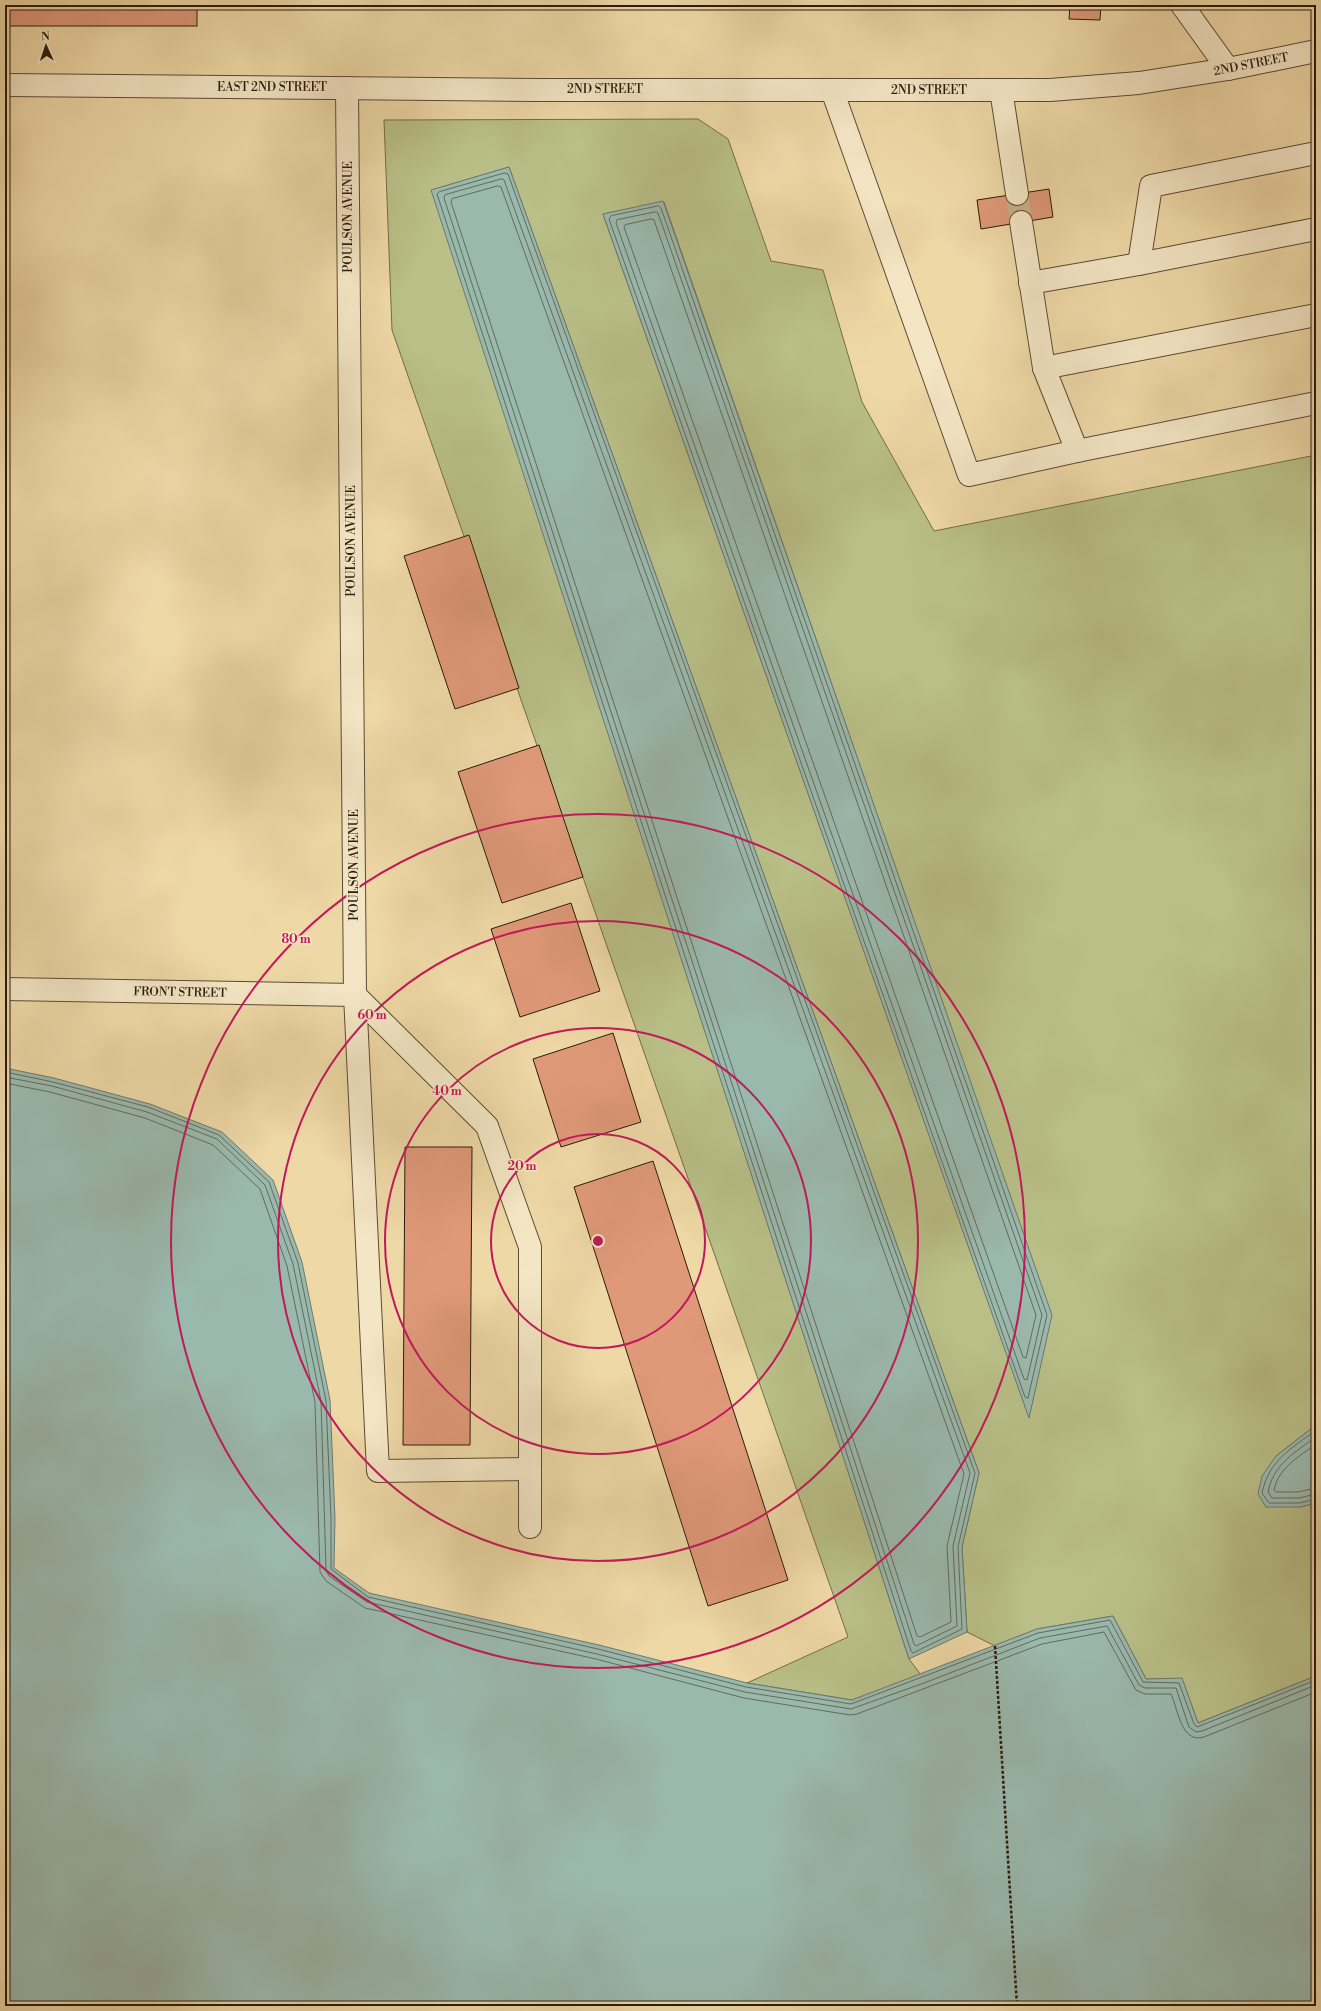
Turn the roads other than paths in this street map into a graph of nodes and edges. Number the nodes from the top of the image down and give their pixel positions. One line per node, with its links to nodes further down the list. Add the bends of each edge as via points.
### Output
1 (1182, 5): 3 (street)
2 (1316, 51): 3 (street, 2ND STREET)
3 (1228, 69): 8 (street, 2ND STREET, via 1139,83 1050,90)
4 (5, 85): 5 (street, EAST 2ND STREET)
5 (347, 88): 6 (street, EAST 2ND STREET); 20 (street, POULSON AVENUE)
6 (539, 90): 7 (street, 2ND STREET)
7 (832, 90): 8 (street, 2ND STREET); 18 (street, via 969,476)
8 (1001, 90): 10 (street)
9 (1316, 153): 13 (street, via 1151,186)
10 (1017, 194)
11 (1021, 222): 14 (street)
12 (1316, 229): 13 (street)
13 (1139, 264): 14 (street)
14 (1030, 283): 16 (street)
15 (1316, 315): 16 (street)
16 (1044, 368): 18 (street)
17 (1316, 403): 18 (street)
18 (1077, 451)
19 (5, 989): 20 (street, FRONT STREET)
20 (355, 995): 21 (street, via 487,1126 530,1247); 21 (street, POULSON AVENUE, via 378,1471)
21 (530, 1469): 22 (street)
22 (530, 1527)

